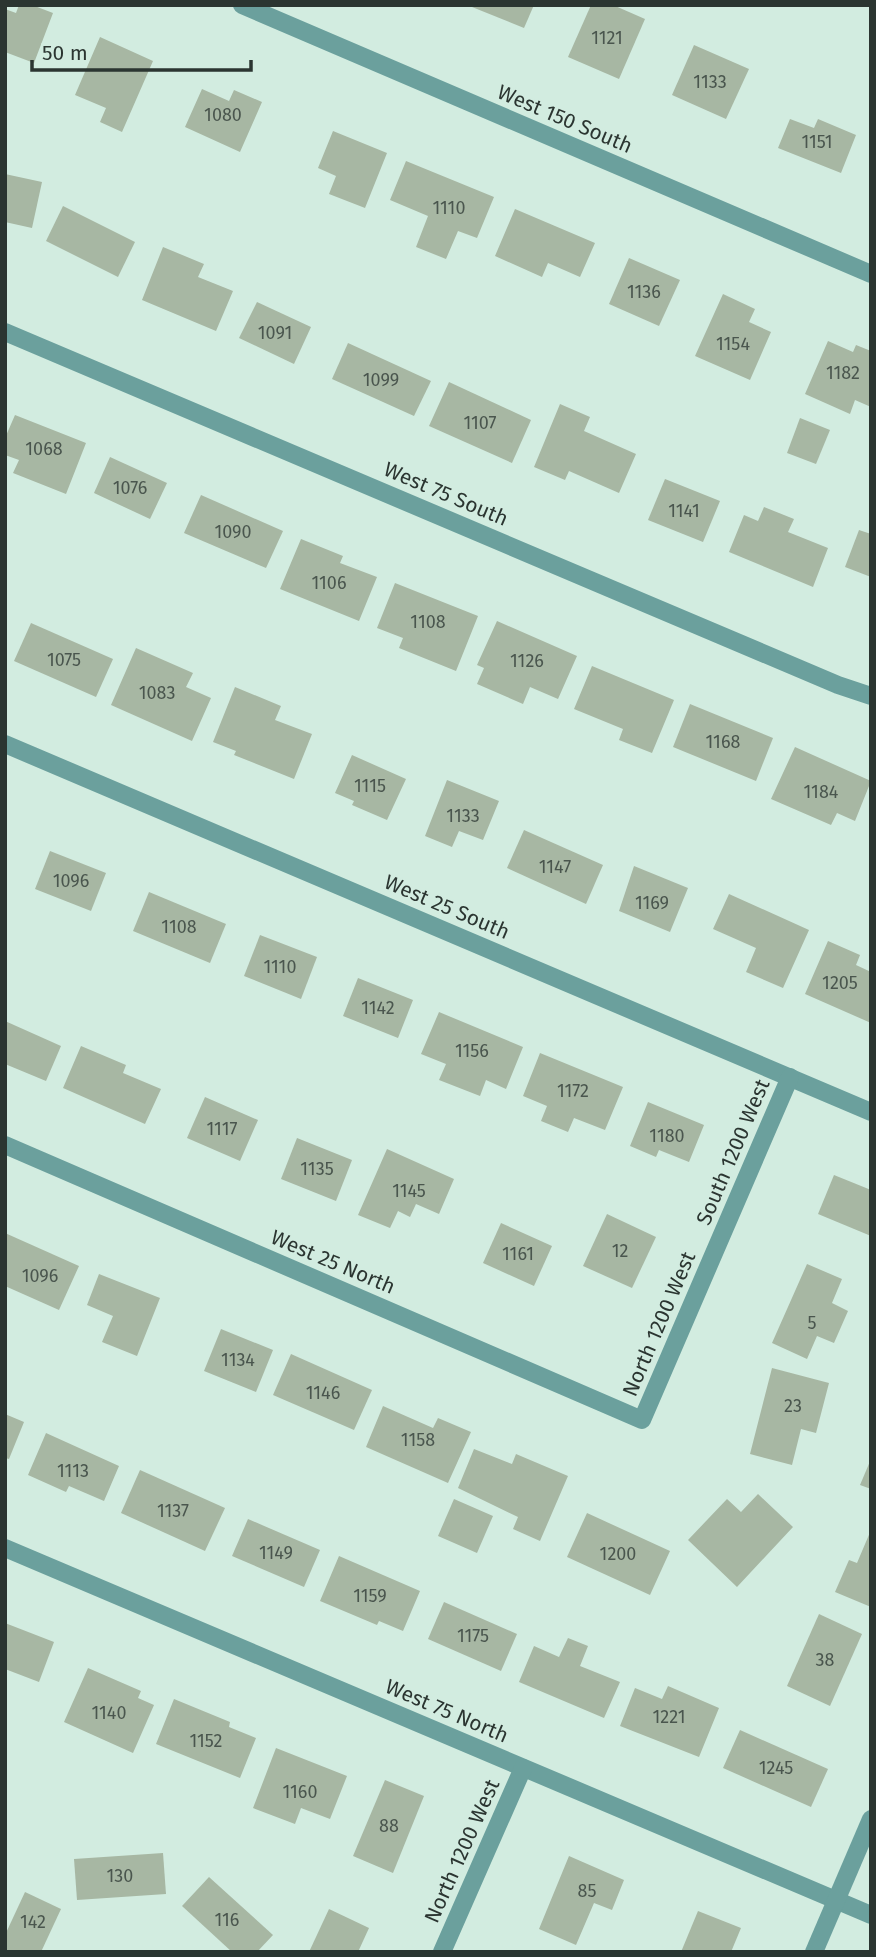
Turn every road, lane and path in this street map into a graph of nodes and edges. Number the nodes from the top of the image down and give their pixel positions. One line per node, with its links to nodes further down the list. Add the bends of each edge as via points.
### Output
1 (242, 5): 2 (street, West 150 South)
2 (871, 274)
3 (5, 332): 4 (street, West 75 South)
4 (871, 696)
5 (5, 744): 6 (street, West 25 South)
6 (790, 1077): 7 (street, West 25 South); 9 (street, South 1200 West)
7 (871, 1112)
8 (5, 1145): 10 (street, West 25 North)
9 (717, 1245): 10 (street, North 1200 West)
10 (642, 1420)
11 (5, 1548): 12 (street, West 75 North)
12 (523, 1768): 14 (street, West 75 North); 16 (street, North 1200 West)
13 (871, 1818): 14 (street)
14 (836, 1900): 15 (street, West 75 North); 17 (street)
15 (871, 1915)
16 (442, 1952)
17 (814, 1952)

